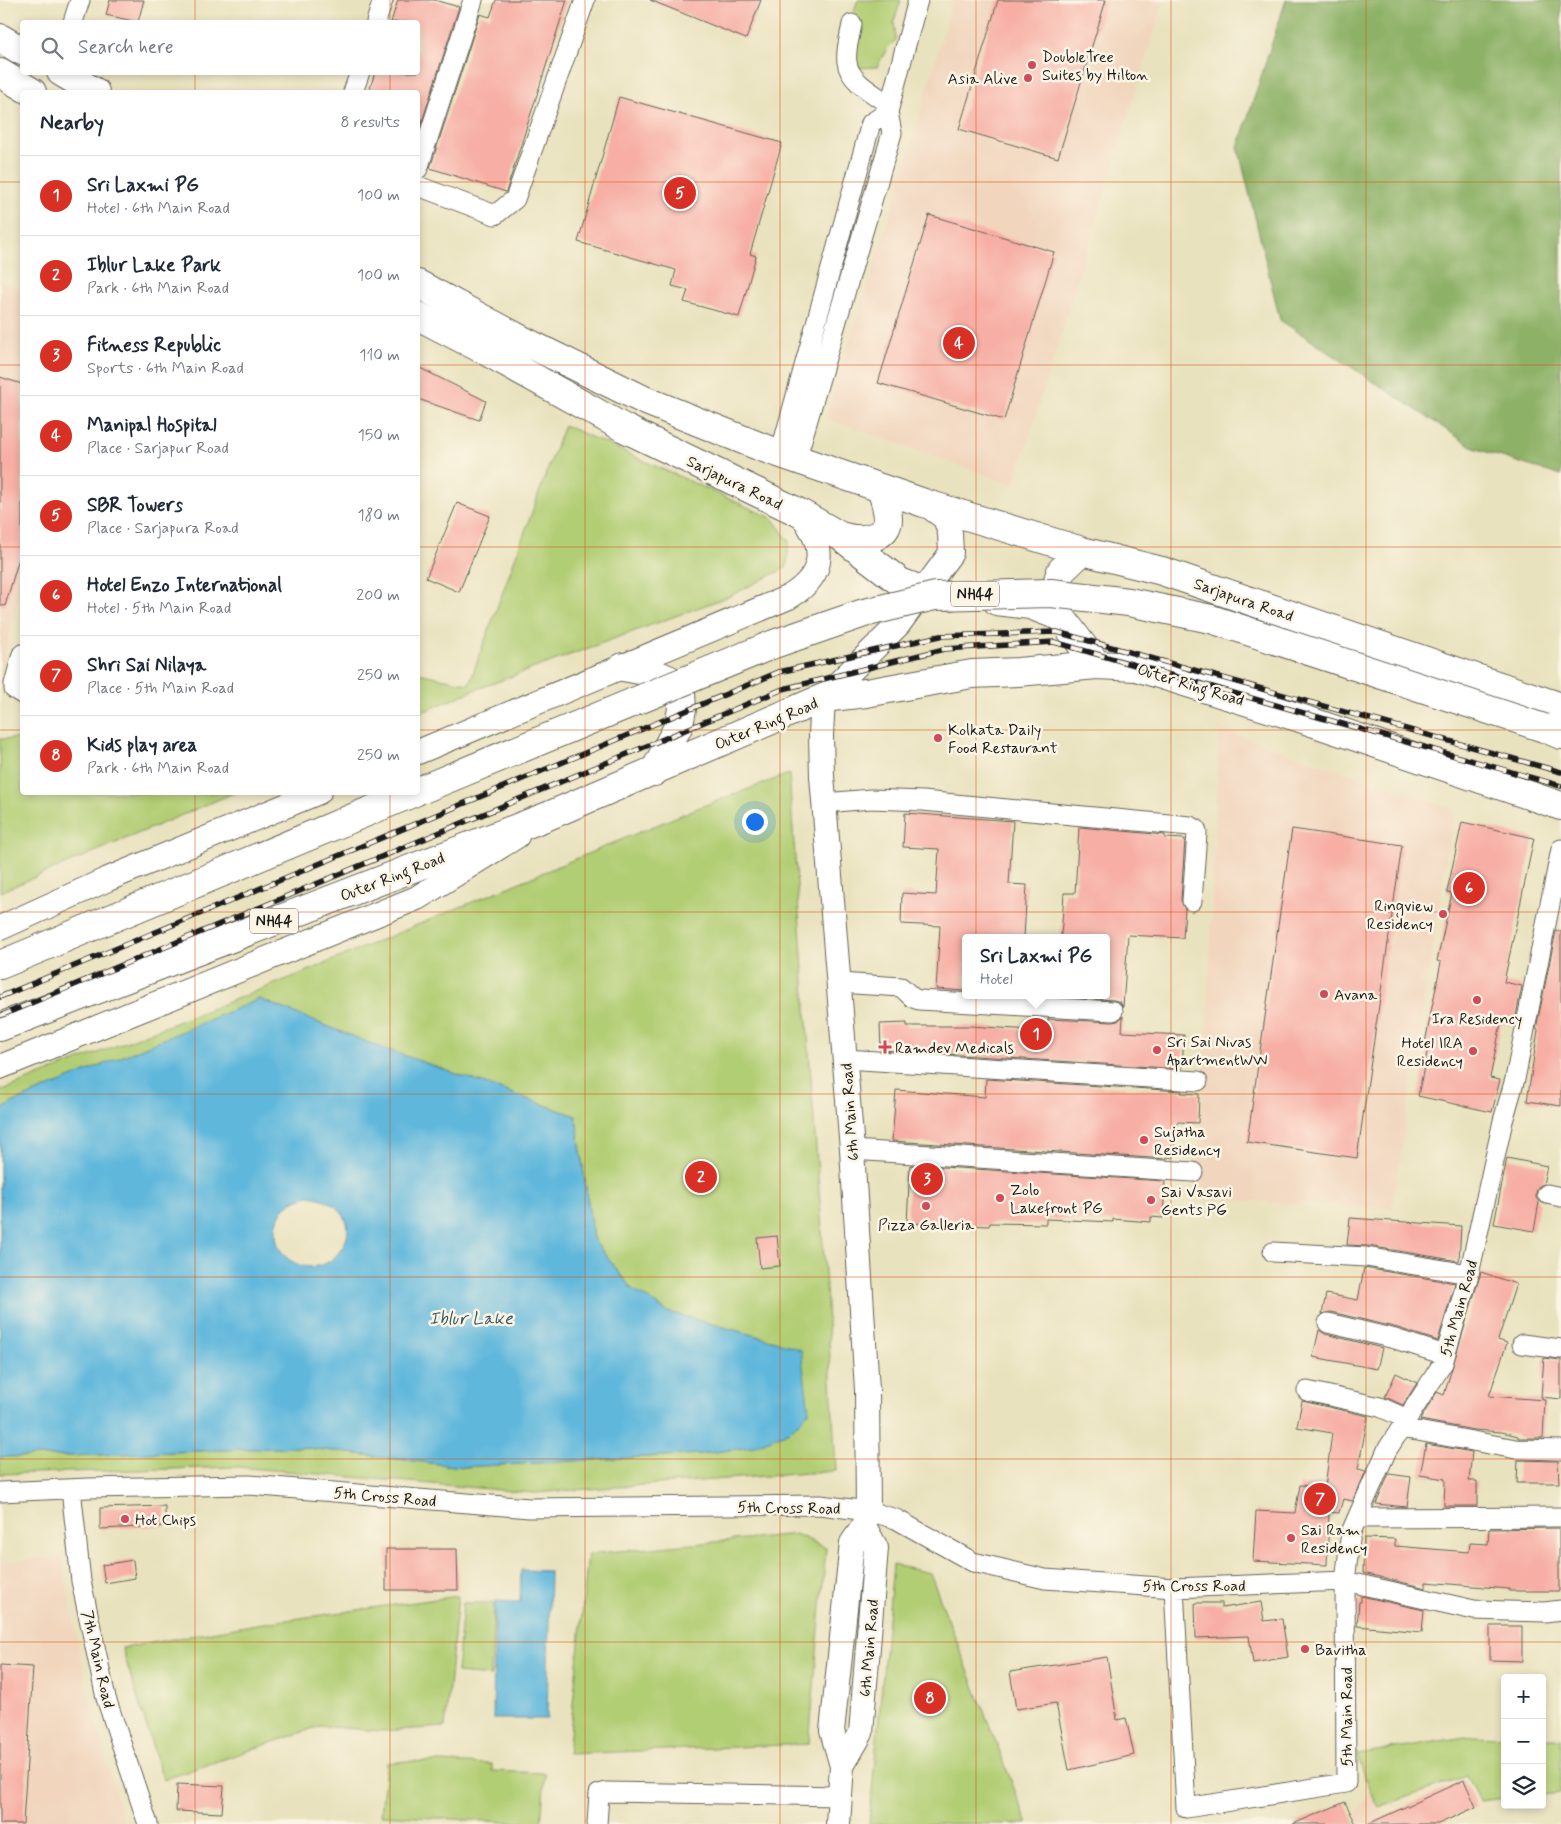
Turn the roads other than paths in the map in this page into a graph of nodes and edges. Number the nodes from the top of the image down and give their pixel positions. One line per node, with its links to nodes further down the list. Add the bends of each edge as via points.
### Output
1 (80, 0): 6 (street)
2 (383, 0): 7 (street)
3 (473, 0): 18 (street)
4 (585, 0): 19 (street, via 515,199 495,215)
5 (918, 0): 17 (street)
6 (74, 20)
7 (377, 20)
8 (852, 24): 17 (street, via 846,61 849,72)
9 (0, 38): 10 (main road)
10 (20, 49)
11 (0, 73): 14 (main road)
12 (66, 75): 15 (main road)
13 (359, 75): 16 (street)
14 (29, 90)
15 (92, 90)
16 (354, 90)
17 (889, 109): 22 (street, via 871,123)
18 (420, 163)
19 (420, 187)
20 (420, 285): 22 (main road, via 644,400)
21 (420, 317): 25 (main road, Sarjapura Road, via 624,428)
22 (788, 457): 23 (main road)
23 (881, 488): 24 (main road, Sarjapura Road); 26 (main road, via 888,521 884,530 879,535 856,540)
24 (924, 503): 27 (main road, Sarjapura Road); 28 (street, via 945,518 951,553)
25 (800, 513): 26 (main road, Sarjapura Road); 32 (street, via 816,538 819,554 818,568 804,588)
26 (840, 536): 28 (main road, Sarjapura Road, via 900,582)
27 (1082, 551): 29 (main road, via 1061,571 1057,602); 35 (main road, Sarjapura Road, via 1162,571)
28 (924, 590): 29 (main road, Sarjapura Road, via 966,599 1030,605); 34 (street, via 898,625)
29 (1061, 617): 31 (main road)
30 (20, 662): 33 (street, via 14,689)
31 (1097, 665): 34 (main road, Outer Ring Road / NH44, via 972,674); 43 (main road, Outer Ring Road / NH44, via 1136,667 1178,679)
32 (623, 667): 37 (street); 38 (main road, via 652,672 670,680 680,693 679,725)
33 (20, 693)
34 (824, 698): 38 (main road, Outer Ring Road / NH44); 42 (street, 6th Main Road, via 821,735)
35 (1561, 707)
36 (1552, 732): 39 (main road, NH44, bridge, via 1211,619 1129,602 1051,593 935,596 864,613 774,644)
37 (420, 751)
38 (654, 772): 44 (main road, Outer Ring Road / NH44)
39 (420, 791)
40 (312, 795): 47 (street, via 108,879)
41 (409, 795): 48 (main road, NH44)
42 (825, 803): 46 (street, via 871,799 924,801 1190,826 1198,833); 49 (street, 6th Main Road)
43 (1561, 806)
44 (548, 816): 51 (main road, Outer Ring Road / NH44); 53 (street, via 418,898)
45 (1561, 850): 58 (street, 5th Main Road, via 1515,1079)
46 (1192, 901)
47 (0, 928)
48 (0, 965)
49 (839, 983): 50 (street, via 901,987 919,1000); 52 (street, 6th Main Road)
50 (1112, 1011)
51 (0, 1027)
52 (845, 1059): 54 (street); 55 (street, 6th Main Road)
53 (0, 1067)
54 (1198, 1081)
55 (852, 1150): 56 (street); 70 (street, 6th Main Road, via 867,1390)
56 (1193, 1172)
57 (1273, 1252): 58 (street, via 1366,1257)
58 (1469, 1274): 62 (street, 5th Main Road)
59 (1328, 1323): 62 (street, via 1396,1339)
60 (1522, 1344): 61 (street)
61 (1561, 1349)
62 (1445, 1355): 64 (street, 5th Main Road)
63 (1307, 1391): 64 (street, via 1380,1407)
64 (1404, 1424): 65 (street, via 1516,1449); 69 (street, 5th Main Road, via 1387,1450)
65 (1561, 1450)
66 (71, 1489): 67 (street, 5th Cross Road); 70 (street, 5th Cross Road, via 249,1485 529,1508 820,1505); 75 (street, 7th Main Road, via 81,1581 106,1698)
67 (0, 1492)
68 (1561, 1517): 69 (street)
69 (1357, 1518): 71 (street, 5th Main Road, via 1351,1532)
70 (866, 1519): 72 (street, 5th Cross Road, via 896,1519 973,1562 1045,1579); 74 (street, 6th Main Road, via 852,1543 832,1731 842,1766)
71 (1345, 1581): 72 (street, 5th Cross Road); 72 (street, 5th Main Road, via 1346,1783 1186,1808); 73 (street, 5th Cross Road, via 1474,1610)
72 (1174, 1588)
73 (1561, 1610)
74 (840, 1796): 76 (street, via 607,1792 599,1794); 77 (street, 6th Main Road)
75 (148, 1824)
76 (597, 1824)
77 (838, 1824)

